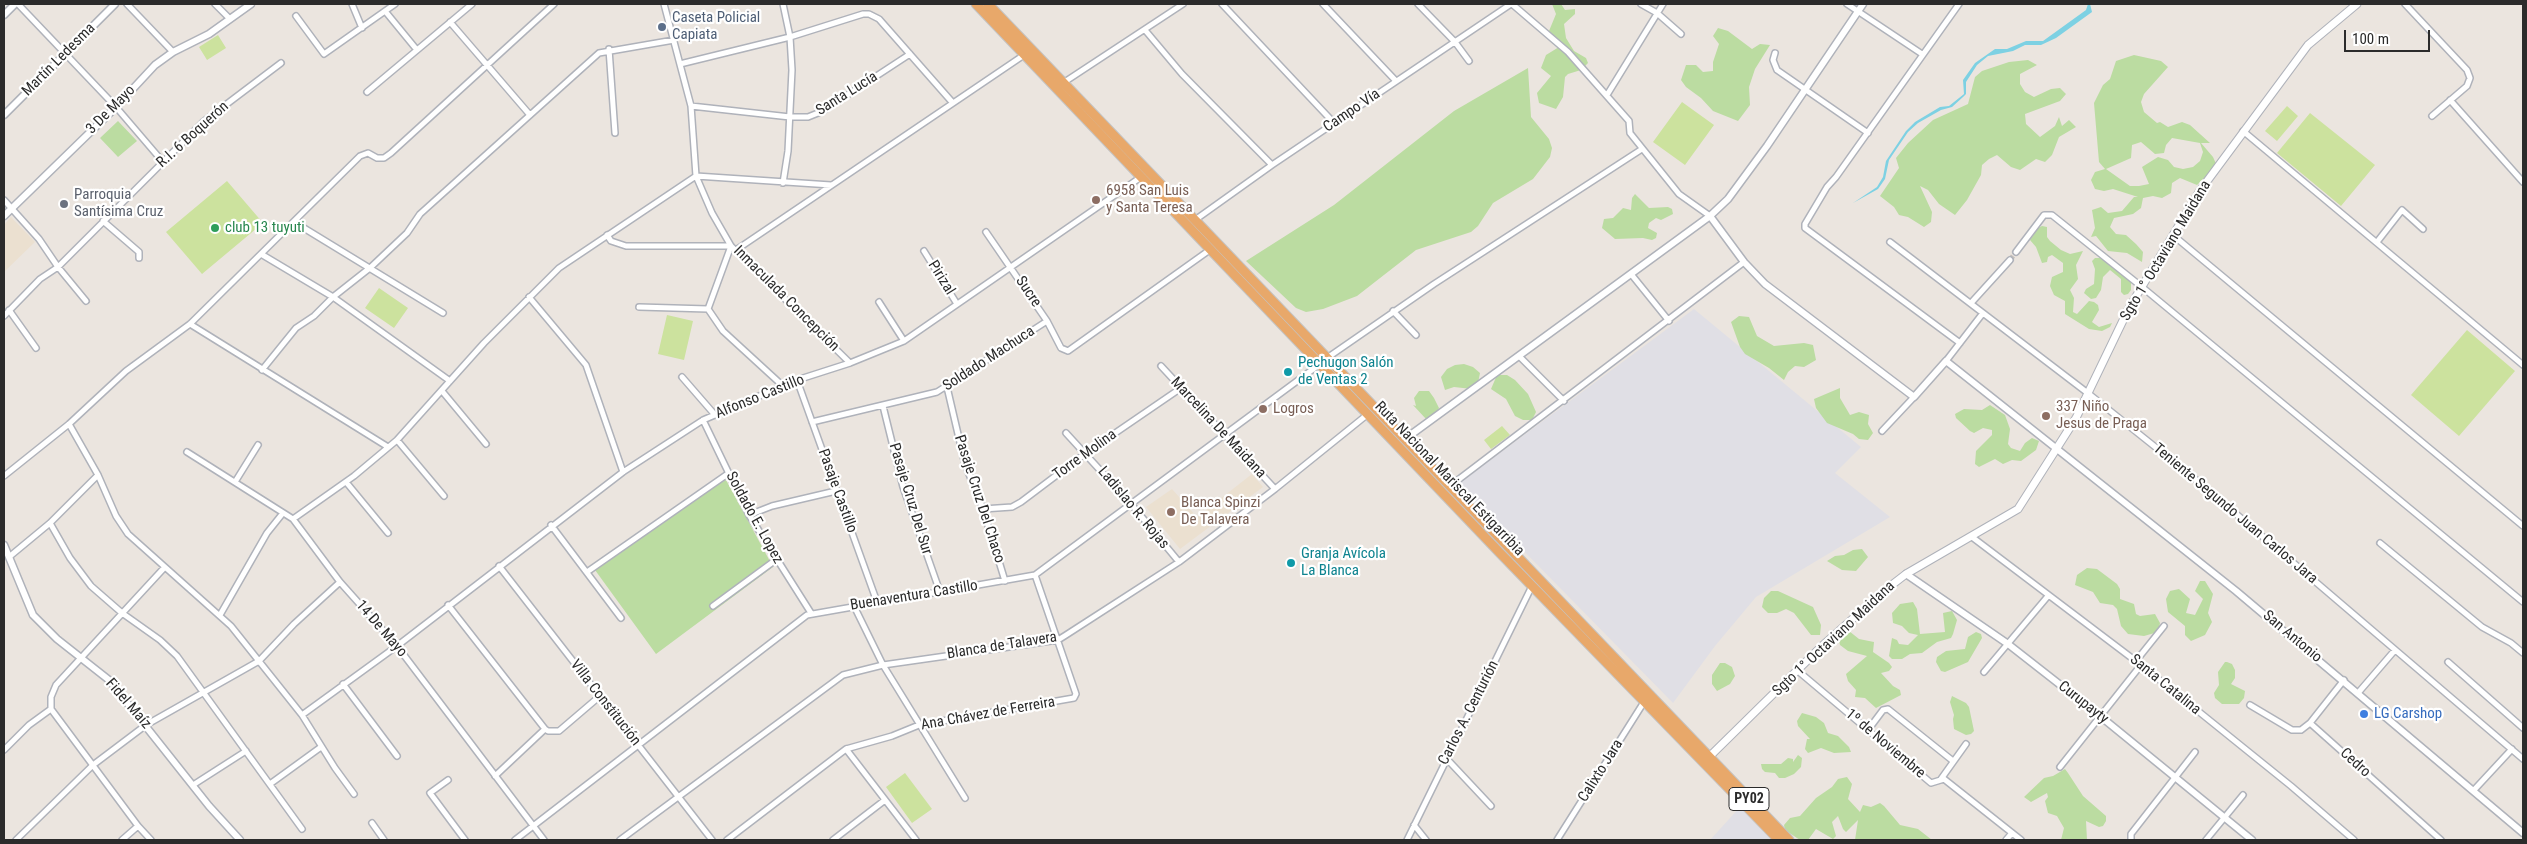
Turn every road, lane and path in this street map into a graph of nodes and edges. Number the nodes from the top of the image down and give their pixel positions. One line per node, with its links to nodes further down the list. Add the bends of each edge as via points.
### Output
1 (17, 4): 31 (street); 45 (street)
2 (115, 4): 45 (street, Martín Ledesma)
3 (127, 4): 43 (street)
4 (215, 4): 33 (street)
5 (251, 4): 33 (street, 3 De Mayo)
6 (352, 4): 35 (street)
7 (395, 4): 28 (street)
8 (460, 4): 27 (street)
9 (472, 4): 27 (street)
10 (554, 4): 52 (street)
11 (664, 4): 39 (street, Inmaculada Concepción)
12 (783, 4): 38 (street)
13 (976, 4): 48 (highway, Ruta Nacional Mariscal Estigarribia / PY02)
14 (988, 4): 54 (highway, Ruta Nacional Mariscal Estigarribia / PY02)
15 (1183, 4): 36 (street)
16 (1222, 4): 66 (street)
17 (1322, 4): 53 (street)
18 (1418, 4): 40 (street)
19 (1511, 4): 40 (street, Campo Vía); 57 (street, via 1568,52)
20 (1641, 4): 30 (street)
21 (1663, 4): 30 (street)
22 (1847, 4): 29 (street)
23 (1863, 4): 29 (street)
24 (1959, 4): 47 (street)
25 (2357, 4): 67 (main road, Sgto 1° Octaviano Maidana, via 2308,45)
26 (2405, 4): 58 (street, via 2467,70 2470,78 2467,86)
27 (464, 10): 34 (street)
28 (385, 11): 35 (street); 42 (street)
29 (1858, 12): 47 (street); 55 (street)
30 (1657, 13): 37 (street); 57 (street)
31 (4, 14)
32 (296, 16): 35 (street, via 324,54)
33 (229, 18): 43 (street, 3 De Mayo, via 209,34)
34 (450, 22): 42 (street); 52 (street)
35 (362, 28)
36 (1145, 30): 54 (street); 72 (street, via 1182,74)
37 (1681, 34)
38 (790, 37): 46 (street, via 869,14 878,19); 51 (street); 65 (street)
39 (674, 40): 41 (street); 51 (street, Inmaculada Concepción)
40 (1454, 42): 49 (street); 53 (street, Campo Vía)
41 (609, 49): 63 (street, via 599,53); 68 (street)
42 (417, 50): 56 (street)
43 (173, 52): 61 (street, 3 De Mayo, via 155,65)
44 (1775, 53): 55 (street, via 1777,70)
45 (64, 54): 61 (street); 62 (street, Martín Ledesma)
46 (910, 54): 59 (street); 65 (street, Santa Lucía, via 816,115)
47 (1922, 54): 69 (street)
48 (1024, 55): 59 (street); 75 (highway, Ruta Nacional Mariscal Estigarribia / PY02)
49 (1469, 61)
50 (281, 64): 71 (street, R.I. 6 Boquerón, via 203,122)
51 (680, 64): 60 (street, Inmaculada Concepción)
52 (487, 66): 63 (street); 85 (street, via 384,158 368,153 360,156)
53 (1396, 81): 66 (street, Campo Vía)
54 (1063, 83): 83 (highway, Ruta Nacional Mariscal Estigarribia / PY02)
55 (1805, 88): 69 (street); 82 (street, via 1734,191)
56 (367, 92)
57 (1607, 95): 70 (street, via 1629,121 1630,133)
58 (2450, 100): 64 (street); 73 (street)
59 (952, 102): 78 (street)
60 (691, 106): 65 (street, Santa Lucía); 74 (street, Inmaculada Concepción)
61 (116, 107): 71 (street); 80 (street, 3 De Mayo)
62 (4, 115)
63 (530, 115): 101 (street, via 420,214 407,233)
64 (2432, 116)
65 (790, 117): 77 (street)
66 (1334, 123): 72 (street, Campo Vía)
67 (2243, 131): 89 (main road, Sgto 1° Octaviano Maidana, via 2199,192); 91 (street)
68 (615, 133)
69 (1868, 133): 123 (street, via 1827,187 1806,219 1805,228)
70 (1642, 148): 82 (street, via 1679,194); 114 (street, Buenaventura Castillo)
71 (163, 162): 84 (street, R.I. 6 Boquerón)
72 (1272, 165): 83 (street, Campo Vía)
73 (2521, 175): 76 (street)
74 (696, 176): 77 (street); 88 (street); 92 (street, Inmaculada Concepción, via 712,213)
75 (1141, 176): 93 (highway, Ruta Nacional Mariscal Estigarribia / PY02); 102 (street, Alfonso Castillo)
76 (2523, 182)
77 (782, 183): 78 (street)
78 (831, 185): 92 (street)
79 (4, 200): 80 (street)
80 (12, 209): 81 (street, 3 De Mayo); 100 (street, via 39,239)
81 (4, 216)
82 (1710, 216): 99 (street); 103 (street)
83 (1195, 220): 126 (highway, Ruta Nacional Mariscal Estigarribia / PY02)
84 (103, 221): 97 (street, via 138,252); 100 (street, R.I. 6 Boquerón)
85 (294, 222): 96 (street); 101 (street)
86 (2423, 229): 91 (street, via 2402,210)
87 (986, 232): 102 (street, Sucre)
88 (607, 235): 92 (street, via 611,241 626,246); 106 (street, via 559,268)
89 (2174, 236): 104 (main road, Sgto 1° Octaviano Maidana); 176 (street)
90 (1890, 242): 109 (street, Teniente Segundo Juan Carlos Jara)
91 (2378, 242): 129 (street)
92 (734, 248): 113 (street); 128 (street, Inmaculada Concepción)
93 (1211, 250): 118 (street, Sucre, via 1068,351 1061,348); 126 (highway, Ruta Nacional Mariscal Estigarribia / PY02)
94 (924, 251): 110 (street, Pirizal)
95 (2016, 252): 104 (street, via 2044,216 2052,215)
96 (261, 254): 105 (street); 120 (street)
97 (139, 258)
98 (2010, 260): 109 (street)
99 (1744, 262): 119 (street); 140 (street, via 1770,288)
100 (58, 267): 107 (street); 112 (street, R.I. 6 Boquerón, via 40,279)
101 (372, 268): 105 (street); 115 (street)
102 (1012, 268): 110 (street, Alfonso Castillo); 118 (street, Sucre)
103 (1630, 274): 119 (street); 125 (street)
104 (2142, 287): 139 (main road, Sgto 1° Octaviano Maidana); 195 (street)
105 (333, 297): 131 (street, via 296,328); 134 (street)
106 (528, 297): 134 (street); 159 (street, via 586,365)
107 (86, 301)
108 (879, 302): 122 (street)
109 (1971, 303): 116 (street, Teniente Segundo Juan Carlos Jara)
110 (957, 304): 122 (street, Alfonso Castillo)
111 (639, 307): 113 (street)
112 (9, 310): 117 (street, R.I. 6 Boquerón); 124 (street)
113 (708, 310): 135 (street, via 724,331)
114 (1393, 311): 121 (street); 126 (street, Buenaventura Castillo)
115 (443, 313)
116 (1983, 314): 123 (street); 139 (street, Teniente Segundo Juan Carlos Jara)
117 (4, 316)
118 (1047, 321): 136 (street, Soldado Machuca)
119 (1669, 321): 141 (street)
120 (190, 324): 131 (street); 147 (street, via 126,371)
121 (1416, 336)
122 (904, 340): 128 (street, Alfonso Castillo)
123 (1960, 343): 127 (street)
124 (36, 348)
125 (1520, 356): 141 (street); 151 (street)
126 (1324, 361): 143 (highway, Ruta Nacional Mariscal Estigarribia / PY02); 150 (street, Buenaventura Castillo); 151 (highway, Ruta Nacional Mariscal Estigarribia / PY02)
127 (1946, 361): 140 (street); 156 (street, San Antonio)
128 (850, 363): 133 (street, Alfonso Castillo)
129 (2523, 365)
130 (1161, 366): 137 (street, Marcelina De Maidana)
131 (262, 370): 155 (street)
132 (682, 377): 144 (street)
133 (797, 380): 135 (street, Alfonso Castillo); 146 (street, Pasaje Castillo)
134 (450, 381): 138 (street)
135 (784, 386): 144 (street, Alfonso Castillo)
136 (947, 387): 142 (street, Soldado Machuca); 170 (street, Pasaje Cruz Del Chaco, via 965,464)
137 (1181, 388): 150 (street, Marcelina De Maidana); 158 (street, Torre Molina)
138 (442, 391): 152 (street); 153 (street)
139 (2089, 394): 156 (main road, Sgto 1° Octaviano Maidana); 207 (street, Teniente Segundo Juan Carlos Jara, via 2194,478)
140 (1914, 397): 148 (street)
141 (1564, 401): 165 (street)
142 (883, 406): 146 (street, Soldado Machuca); 192 (street, Pasaje Cruz Del Sur, via 904,487)
143 (1368, 414): 166 (street, Blanca de Talavera); 191 (highway, Ruta Nacional Mariscal Estigarribia / PY02)
144 (714, 415): 145 (street, Alfonso Castillo)
145 (703, 420): 159 (street, Alfonso Castillo); 160 (street, Soldado E. Lopez)
146 (812, 422): 167 (street, Pasaje Castillo)
147 (69, 424): 161 (street); 162 (street)
148 (1882, 432)
149 (1066, 434): 158 (street, Ladislao R. Rojas)
150 (1225, 435): 166 (street, Marcelina De Maidana); 169 (street, Buenaventura Castillo)
151 (1404, 439): 165 (highway, Ruta Nacional Mariscal Estigarribia / PY02)
152 (397, 440): 155 (street); 168 (street)
153 (486, 444)
154 (258, 445): 163 (street)
155 (388, 447): 164 (street)
156 (2056, 448): 178 (main road, Sgto 1° Octaviano Maidana, via 2018,509); 217 (street, San Antonio)
157 (187, 452): 163 (street, 14 De Mayo)
158 (1086, 453): 169 (street, Ladislao R. Rojas); 170 (street, Torre Molina, via 1012,507)
159 (623, 472): 175 (street, Alfonso Castillo)
160 (729, 473): 172 (street, Soldado E. Lopez); 186 (street)
161 (98, 475): 174 (street); 185 (street, via 122,526)
162 (4, 476)
163 (235, 482): 171 (street, 14 De Mayo)
164 (346, 482): 173 (street); 177 (street)
165 (1450, 486): 244 (highway, Ruta Nacional Mariscal Estigarribia / PY02)
166 (1275, 489): 183 (street, Blanca de Talavera)
167 (836, 491): 172 (street, via 772,506); 194 (street, Pasaje Castillo)
168 (444, 496)
169 (1132, 505): 183 (street, Ladislao R. Rojas); 188 (street, Buenaventura Castillo)
170 (983, 509): 189 (street, Pasaje Cruz Del Chaco)
171 (284, 513): 173 (street, 14 De Mayo); 201 (street, via 267,533)
172 (749, 515): 182 (street, Soldado E. Lopez)
173 (293, 518): 190 (street, 14 De Mayo)
174 (50, 522): 181 (street); 199 (street, via 91,586)
175 (551, 525): 184 (street, Alfonso Castillo); 186 (street)
176 (2523, 526)
177 (388, 533)
178 (1972, 537): 187 (main road, Sgto 1° Octaviano Maidana); 193 (street, Santa Catalina)
179 (2380, 543): 208 (street, via 2482,627)
180 (4, 545): 181 (street, Fidel Maíz)
181 (9, 557): 209 (street, Fidel Maíz, via 33,615)
182 (777, 560): 197 (street); 200 (street, Soldado E. Lopez)
183 (1179, 562): 204 (street, Blanca de Talavera)
184 (499, 566): 196 (street, Alfonso Castillo); 221 (street, Villa Constitución)
185 (164, 568): 199 (street); 201 (street)
186 (587, 572): 202 (street)
187 (1906, 574): 205 (street, Curupayty); 215 (main road, Sgto 1° Octaviano Maidana, via 1853,618)
188 (1034, 575): 189 (street, Buenaventura Castillo); 204 (street)
189 (1005, 581): 192 (street, Buenaventura Castillo)
190 (340, 582): 206 (street, 14 De Mayo); 210 (street)
191 (1532, 586): 222 (highway, Ruta Nacional Mariscal Estigarribia / PY02); 242 (street, Carlos A. Centurión)
192 (940, 592): 194 (street, Buenaventura Castillo)
193 (2048, 596): 205 (street); 211 (street, Santa Catalina)
194 (877, 602): 198 (street, Buenaventura Castillo)
195 (2523, 602)
196 (448, 605): 206 (street, Alfonso Castillo); 231 (street)
197 (713, 606)
198 (854, 606): 200 (street, Buenaventura Castillo); 213 (street)
199 (122, 613): 209 (street); 219 (street, via 170,648)
200 (811, 613): 233 (street, Buenaventura Castillo)
201 (220, 615): 210 (street)
202 (621, 618)
203 (2164, 626): 211 (street)
204 (1058, 640): 213 (street, Blanca de Talavera); 229 (street, Ana Chávez de Ferreira, via 1076,694 1074,698)
205 (2008, 644): 216 (street); 226 (street, Curupayty)
206 (397, 646): 218 (street, Alfonso Castillo); 248 (street, 14 De Mayo)
207 (2395, 650): 220 (street); 237 (street, Teniente Segundo Juan Carlos Jara)
208 (2523, 653)
209 (81, 659): 224 (street, via 56,685); 228 (street, Fidel Maíz, via 109,680)
210 (259, 661): 219 (street); 225 (street)
211 (2136, 661): 214 (street, Santa Catalina)
212 (2448, 662): 230 (street)
213 (883, 664): 229 (street); 257 (street, Blanca de Talavera, via 837,678)
214 (2141, 665): 226 (street); 292 (street, Santa Catalina)
215 (1798, 671): 232 (street, 1º de Noviembre); 244 (main road, Sgto 1° Octaviano Maidana)
216 (1984, 672)
217 (2344, 680): 220 (street, San Antonio); 227 (street)
218 (343, 684): 225 (street, Alfonso Castillo); 241 (street)
219 (203, 692): 228 (street); 239 (street)
220 (2358, 693): 254 (street, San Antonio)
221 (600, 696): 231 (street, via 558,731); 233 (street, Villa Constitución)
222 (1644, 702): 244 (highway, Ruta Nacional Mariscal Estigarribia / PY02); 284 (street, Calixto Jara)
223 (2250, 705): 227 (street, via 2292,730 2301,730)
224 (51, 709): 238 (street); 246 (street)
225 (302, 715): 235 (street)
226 (2100, 716): 247 (street); 249 (street, Curupayty)
227 (2310, 723): 293 (street, Cedro)
228 (146, 725): 246 (street); 253 (street, Fidel Maíz)
229 (919, 725): 236 (street, Ana Chávez de Ferreira); 258 (street)
230 (2523, 728)
231 (545, 729): 248 (street)
232 (1868, 730): 245 (street, via 1888,708); 250 (street, 1º de Noviembre, via 1932,783)
233 (638, 744): 257 (street, Villa Constitución); 264 (street, Buenaventura Castillo)
234 (1966, 744): 245 (street)
235 (321, 747): 252 (street); 255 (street)
236 (846, 748): 259 (street); 279 (street, Ana Chávez de Ferreira)
237 (2512, 749): 243 (street, Teniente Segundo Juan Carlos Jara); 254 (street)
238 (4, 750)
239 (246, 751): 252 (street); 253 (street)
240 (2195, 752): 249 (street)
241 (397, 756)
242 (1446, 758): 260 (street); 265 (street, Carlos A. Centurión)
243 (2523, 759)
244 (1706, 760): 285 (highway, Ruta Nacional Mariscal Estigarribia / PY02); 286 (highway, Ruta Nacional Mariscal Estigarribia / PY02)
245 (1953, 761): 250 (street)
246 (93, 765): 263 (street); 269 (street)
247 (2060, 768)
248 (495, 776): 264 (street, 14 De Mayo)
249 (2175, 778): 261 (street, Curupayty); 289 (street, via 2131,834)
250 (1941, 779): 267 (street, 1º de Noviembre)
251 (448, 780): 274 (street, via 430,793)
252 (270, 784): 266 (street)
253 (193, 785): 272 (street, Fidel Maíz)
254 (2474, 790): 268 (street, San Antonio)
255 (354, 794)
256 (2243, 795): 261 (street)
257 (678, 796): 277 (street, Blanca de Talavera); 278 (street, Villa Constitución)
258 (965, 798)
259 (885, 800): 280 (street); 281 (street)
260 (1491, 806)
261 (2225, 818): 290 (street); 291 (street, Curupayty)
262 (372, 824): 273 (street)
263 (138, 826): 270 (street); 271 (street)
264 (533, 826): 275 (street, Buenaventura Castillo); 276 (street, 14 De Mayo)
265 (1414, 826): 282 (street, Carlos A. Centurión); 283 (street)
266 (302, 829)
267 (2012, 833): 287 (street); 288 (street, 1º de Noviembre)
268 (2523, 833)
269 (16, 840)
270 (122, 840)
271 (151, 840)
272 (240, 840)
273 (384, 840)
274 (465, 840)
275 (516, 840)
276 (544, 840)
277 (620, 840)
278 (712, 840)
279 (726, 840)
280 (833, 840)
281 (916, 840)
282 (1406, 840)
283 (1426, 840)
284 (1557, 840)
285 (1779, 840)
286 (1789, 840)
287 (2006, 840)
288 (2021, 840)
289 (2131, 840)
290 (2206, 840)
291 (2252, 840)
292 (2354, 840)
293 (2440, 840)

